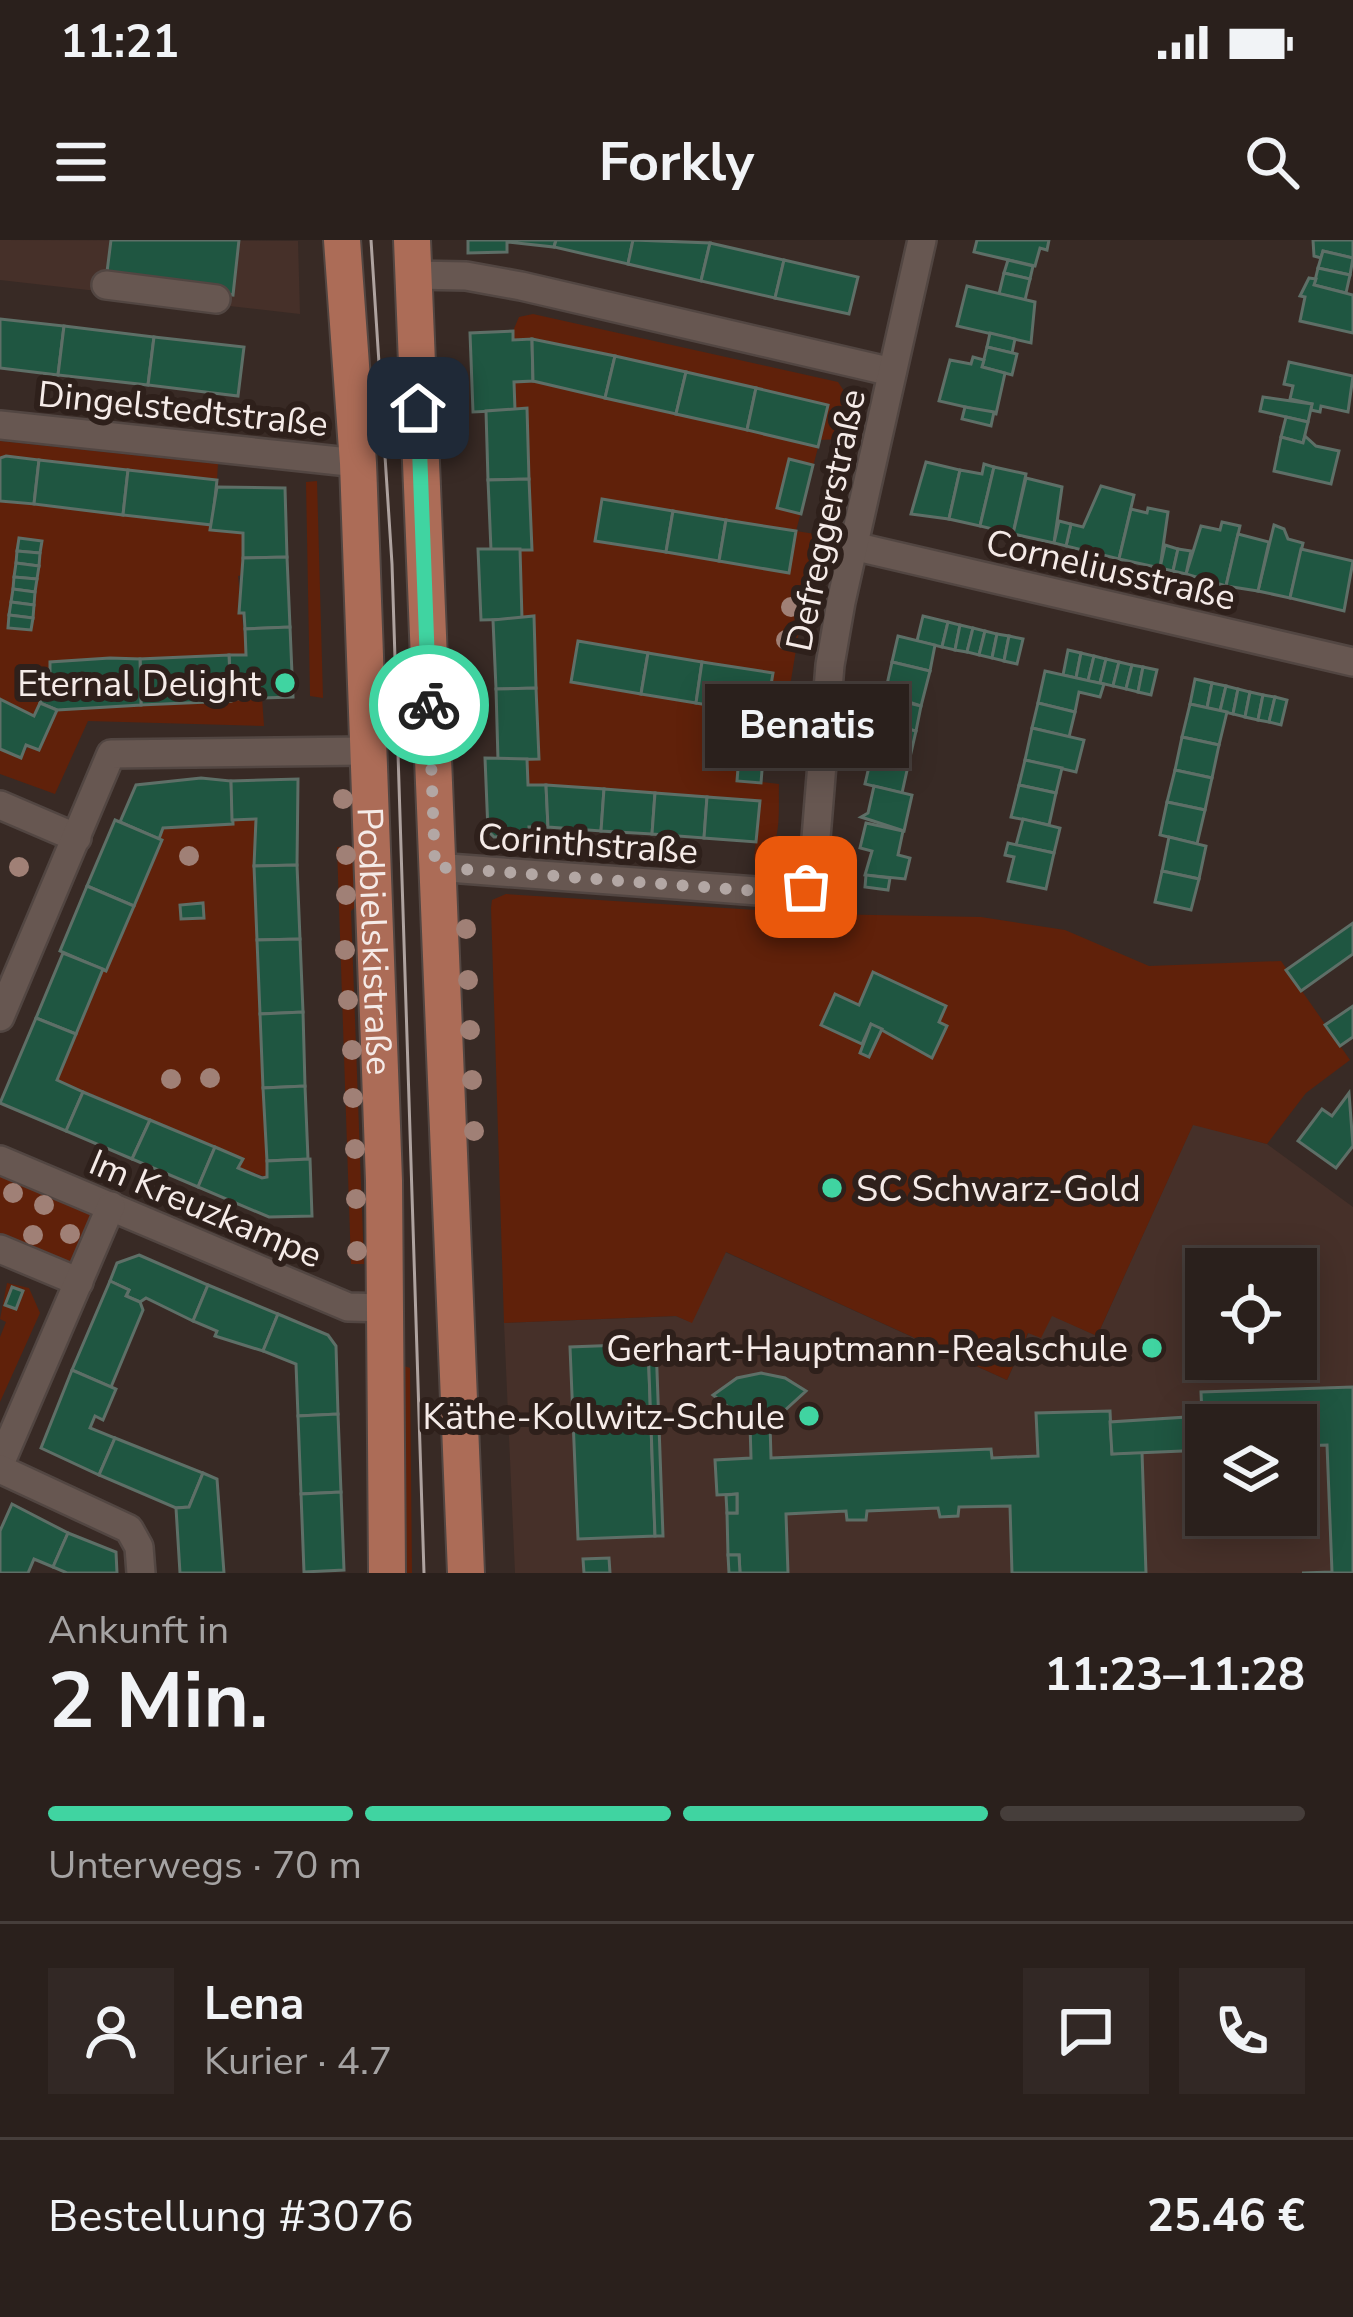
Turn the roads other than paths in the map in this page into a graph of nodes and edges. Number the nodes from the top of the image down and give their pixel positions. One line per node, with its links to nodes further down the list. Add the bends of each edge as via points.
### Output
1 (343, 240): 8 (main road, Podbielskistraße)
2 (922, 240): 6 (street, Defreggerstraße)
3 (412, 257): 6 (street); 14 (main road, Podbielskistraße)
4 (106, 285): 5 (street)
5 (216, 298)
6 (892, 372): 9 (street, Defreggerstraße)
7 (0, 425): 8 (street, Dingelstedtstraße)
8 (358, 463): 11 (main road, Podbielskistraße)
9 (854, 546): 10 (street, Corneliusstraße); 15 (street, Defreggerstraße, via 830,665)
10 (1353, 662)
11 (365, 751): 13 (street, via 111,754); 21 (main road, Podbielskistraße)
12 (0, 805): 13 (street)
13 (76, 838): 16 (street)
14 (435, 867): 15 (street, Corinthstraße, via 797,894); 25 (main road, Podbielskistraße)
15 (806, 887)
16 (0, 1017)
17 (0, 1160): 18 (street, Im Kreuzkampe)
18 (111, 1206): 20 (street); 21 (street, Im Kreuzkampe, via 348,1307)
19 (0, 1249): 20 (street)
20 (79, 1282): 22 (street)
21 (387, 1308): 24 (main road, Podbielskistraße)
22 (0, 1466): 23 (street, via 129,1529)
23 (141, 1573)
24 (387, 1573)
25 (466, 1573)

